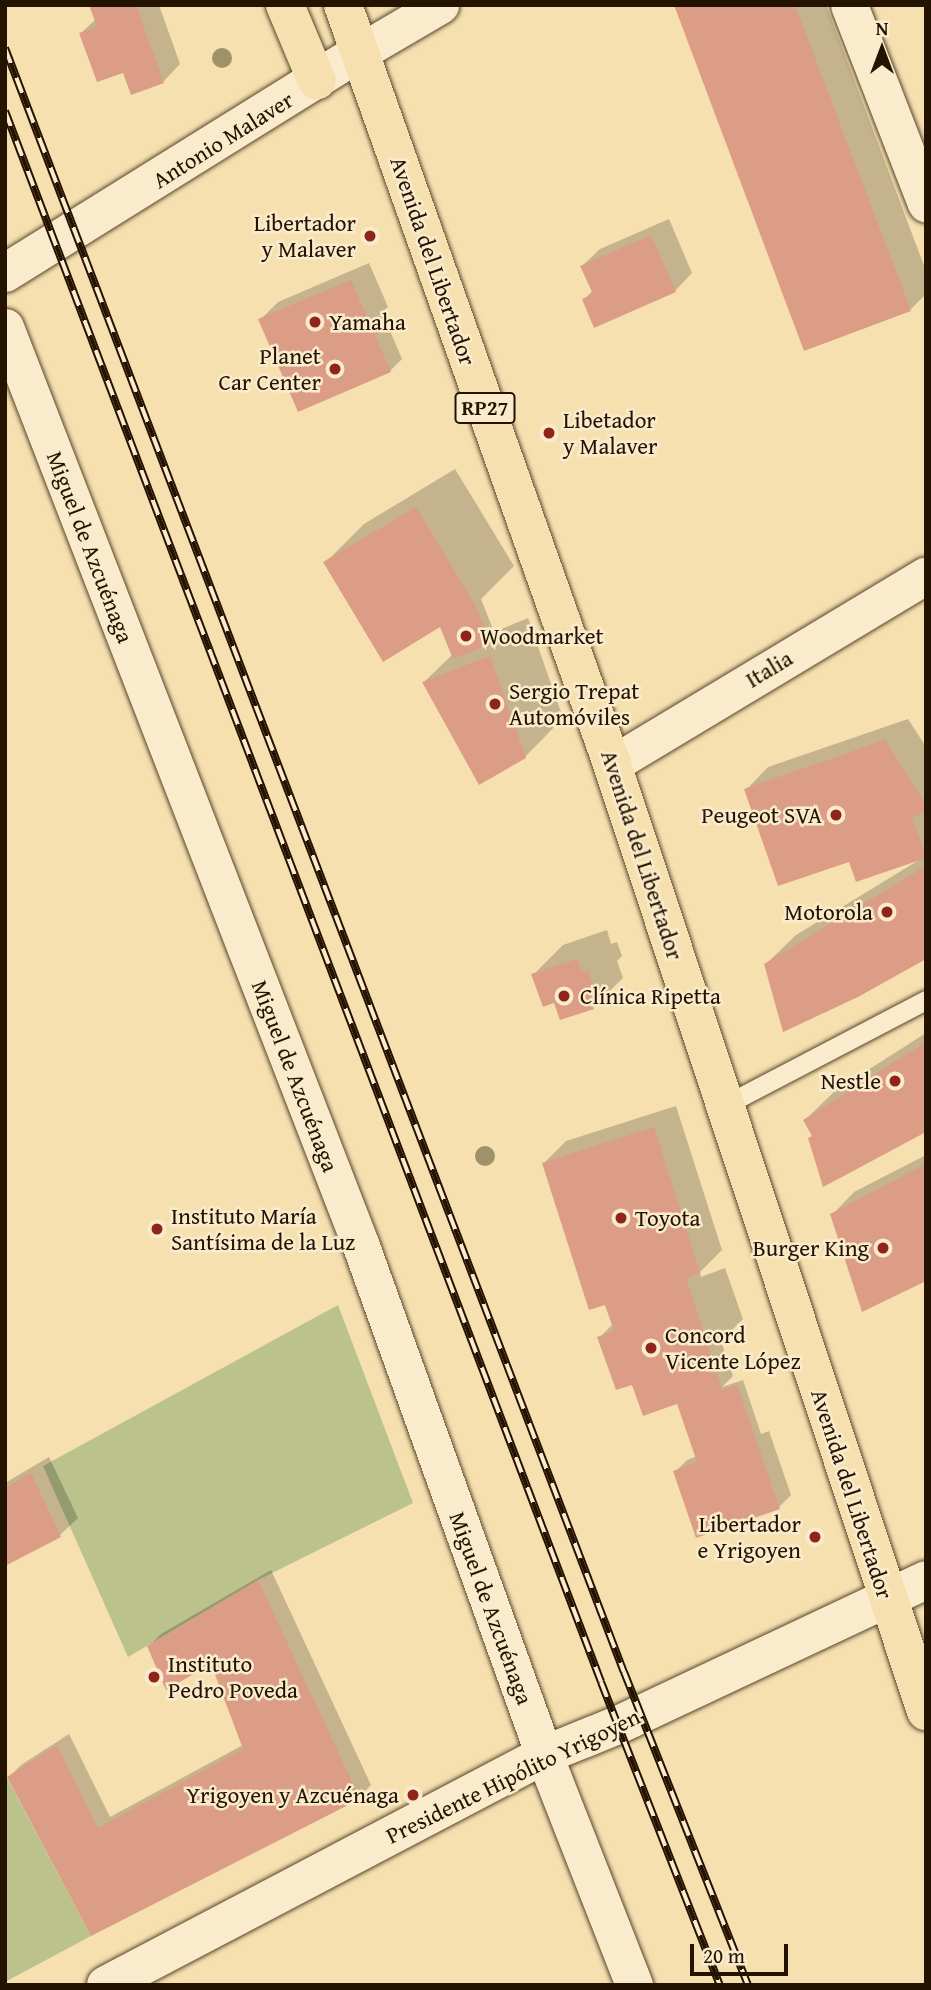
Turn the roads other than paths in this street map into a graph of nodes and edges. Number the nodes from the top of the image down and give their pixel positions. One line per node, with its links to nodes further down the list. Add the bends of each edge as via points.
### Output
1 (285, 5): 6 (main road)
2 (343, 5): 5 (main road, Avenida del Libertador / RP27)
3 (440, 5): 5 (street, Antonio Malaver)
4 (849, 5): 7 (street)
5 (360, 52): 6 (street, Antonio Malaver); 11 (main road, Avenida del Libertador / RP27)
6 (317, 81): 8 (street, Antonio Malaver)
7 (926, 204)
8 (5, 273)
9 (5, 327): 17 (street, Miguel de Azcuénaga, via 360,1245)
10 (926, 575): 11 (street, Italia)
11 (612, 764): 13 (main road, Avenida del Libertador / RP27)
12 (926, 1000): 13 (lane)
13 (725, 1105): 15 (main road, Avenida del Libertador / RP27)
14 (926, 1580): 15 (street, Presidente Hipólito Yrigoyen)
15 (886, 1596): 16 (main road, Avenida del Libertador / RP27); 17 (street, Presidente Hipólito Yrigoyen, via 618,1725)
16 (926, 1711)
17 (544, 1755): 18 (street, Presidente Hipólito Yrigoyen); 19 (street, Miguel de Azcuénaga)
18 (106, 1985)
19 (634, 1985)

